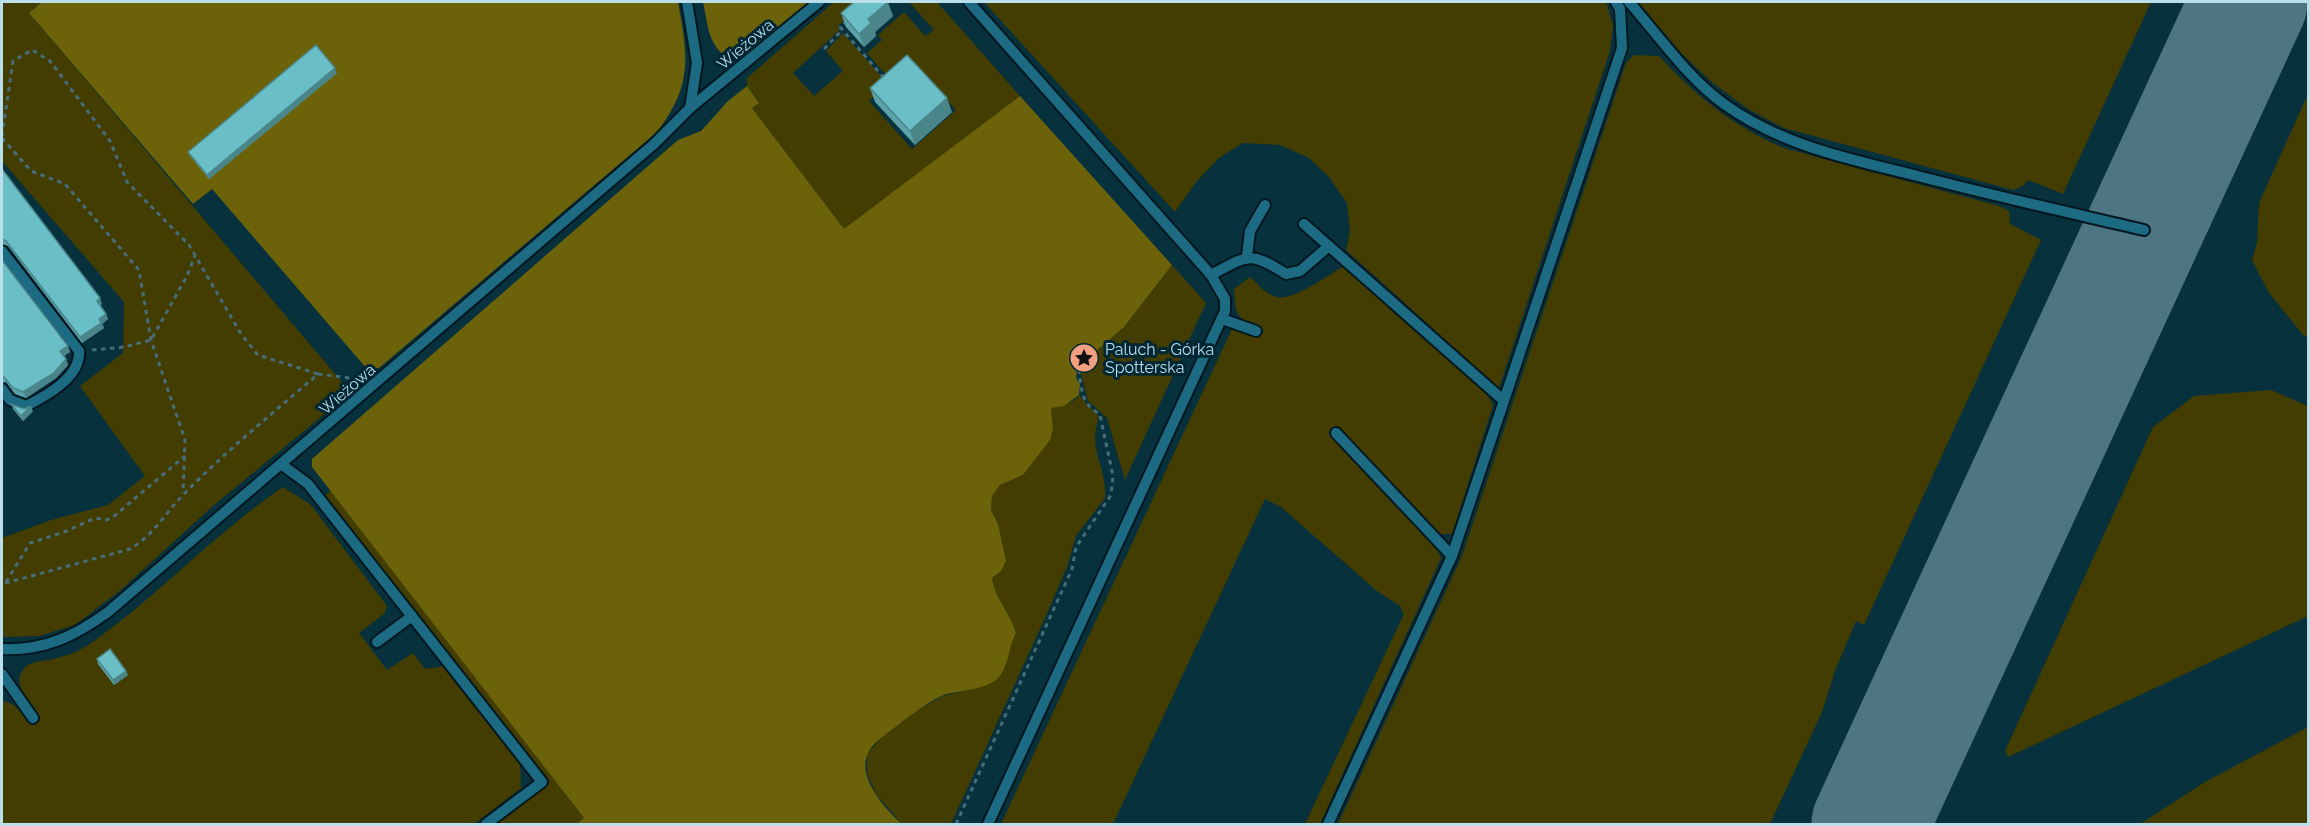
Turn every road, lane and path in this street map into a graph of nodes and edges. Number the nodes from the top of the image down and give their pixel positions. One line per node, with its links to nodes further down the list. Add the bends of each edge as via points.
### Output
1 (687, 2): 10 (lane, Wieżowa, via 697,63)
2 (819, 2): 10 (lane, Wieżowa)
3 (969, 2): 19 (lane)
4 (1616, 2): 28 (lane, via 1620,9 1622,48)
5 (1629, 2): 14 (lane, via 1692,75 1722,102 1790,141 1919,177)
6 (854, 14): 7 (path, via 840,27)
7 (842, 30): 8 (path); 9 (path)
8 (824, 49)
9 (889, 83)
10 (690, 108): 26 (lane, Wieżowa, via 654,144)
11 (2, 137): 17 (path, via 13,61 32,50 50,61 110,141 127,182 189,245); 22 (path, via 31,171 65,184 139,270)
12 (1265, 205): 18 (lane, via 1250,231)
13 (1304, 224): 15 (lane)
14 (2144, 230)
15 (1329, 246): 18 (lane, via 1300,271 1286,274 1265,260); 28 (lane)
16 (2, 251): 23 (lane)
17 (195, 256): 22 (path); 25 (path, via 241,334 258,355)
18 (1247, 256): 19 (lane)
19 (1211, 275): 20 (lane, via 1225,299)
20 (1222, 319): 21 (lane); 42 (lane)
21 (1256, 331)
22 (151, 340): 23 (path); 30 (path, via 185,440)
23 (79, 351): 27 (lane, via 74,372 26,406 10,400)
24 (1084, 358): 41 (path, via 1079,374 1083,396 1100,415 1113,476 1111,495 1076,547 1072,569)
25 (318, 374): 26 (path); 32 (path)
26 (378, 382): 31 (lane, Wieżowa)
27 (2, 389)
28 (1503, 400): 33 (lane)
29 (1336, 433): 33 (lane)
30 (185, 456): 32 (path); 34 (path, via 113,517 95,518 30,543)
31 (281, 464): 35 (lane, via 308,484); 37 (lane, Wieżowa, via 86,628 42,647)
32 (183, 495): 34 (path, via 148,538 130,549)
33 (1452, 556): 43 (lane)
34 (3, 584)
35 (412, 616): 36 (lane); 40 (lane, via 542,782)
36 (377, 642)
37 (2, 649)
38 (2, 674): 39 (lane)
39 (33, 718)
40 (486, 825)
41 (956, 825)
42 (988, 825)
43 (1328, 825)

